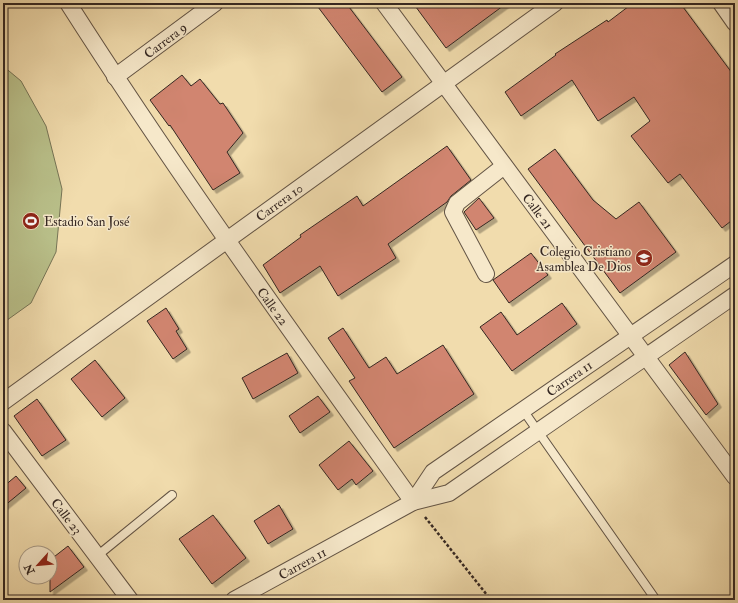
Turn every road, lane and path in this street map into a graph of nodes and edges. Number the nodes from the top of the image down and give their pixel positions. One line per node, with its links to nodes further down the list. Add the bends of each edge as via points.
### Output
1 (68, 3): 7 (street, Calle 22)
2 (214, 3): 7 (street, Carrera 9)
3 (384, 3): 8 (street, Calle 21)
4 (555, 3): 8 (street, Carrera 10)
5 (721, 3): 6 (street)
6 (735, 23)
7 (115, 77): 10 (street, Calle 22)
8 (443, 83): 9 (street, Calle 21); 10 (street, Carrera 10)
9 (504, 166): 12 (street, via 457,203 453,212); 14 (street, Calle 21)
10 (226, 240): 16 (street, Carrera 10); 22 (street, Calle 22)
11 (735, 264): 14 (street, Carrera 11)
12 (486, 274)
13 (735, 295): 15 (street, Carrera 11)
14 (630, 336): 15 (street, Calle 21); 17 (street, Carrera 11)
15 (646, 357): 19 (street, Carrera 11); 20 (street, Calle 21)
16 (3, 402)
17 (523, 410): 19 (lane); 22 (street, Carrera 11, via 433,472)
18 (3, 431): 23 (street, Calle 23)
19 (538, 431): 22 (street, Carrera 11, via 448,493); 27 (lane)
20 (735, 477)
21 (172, 495): 23 (lane)
22 (413, 502): 25 (street, Carrera 11); 26 (path)
23 (97, 556): 24 (street, Calle 23)
24 (130, 600)
25 (234, 600)
26 (491, 600)
27 (656, 600)

